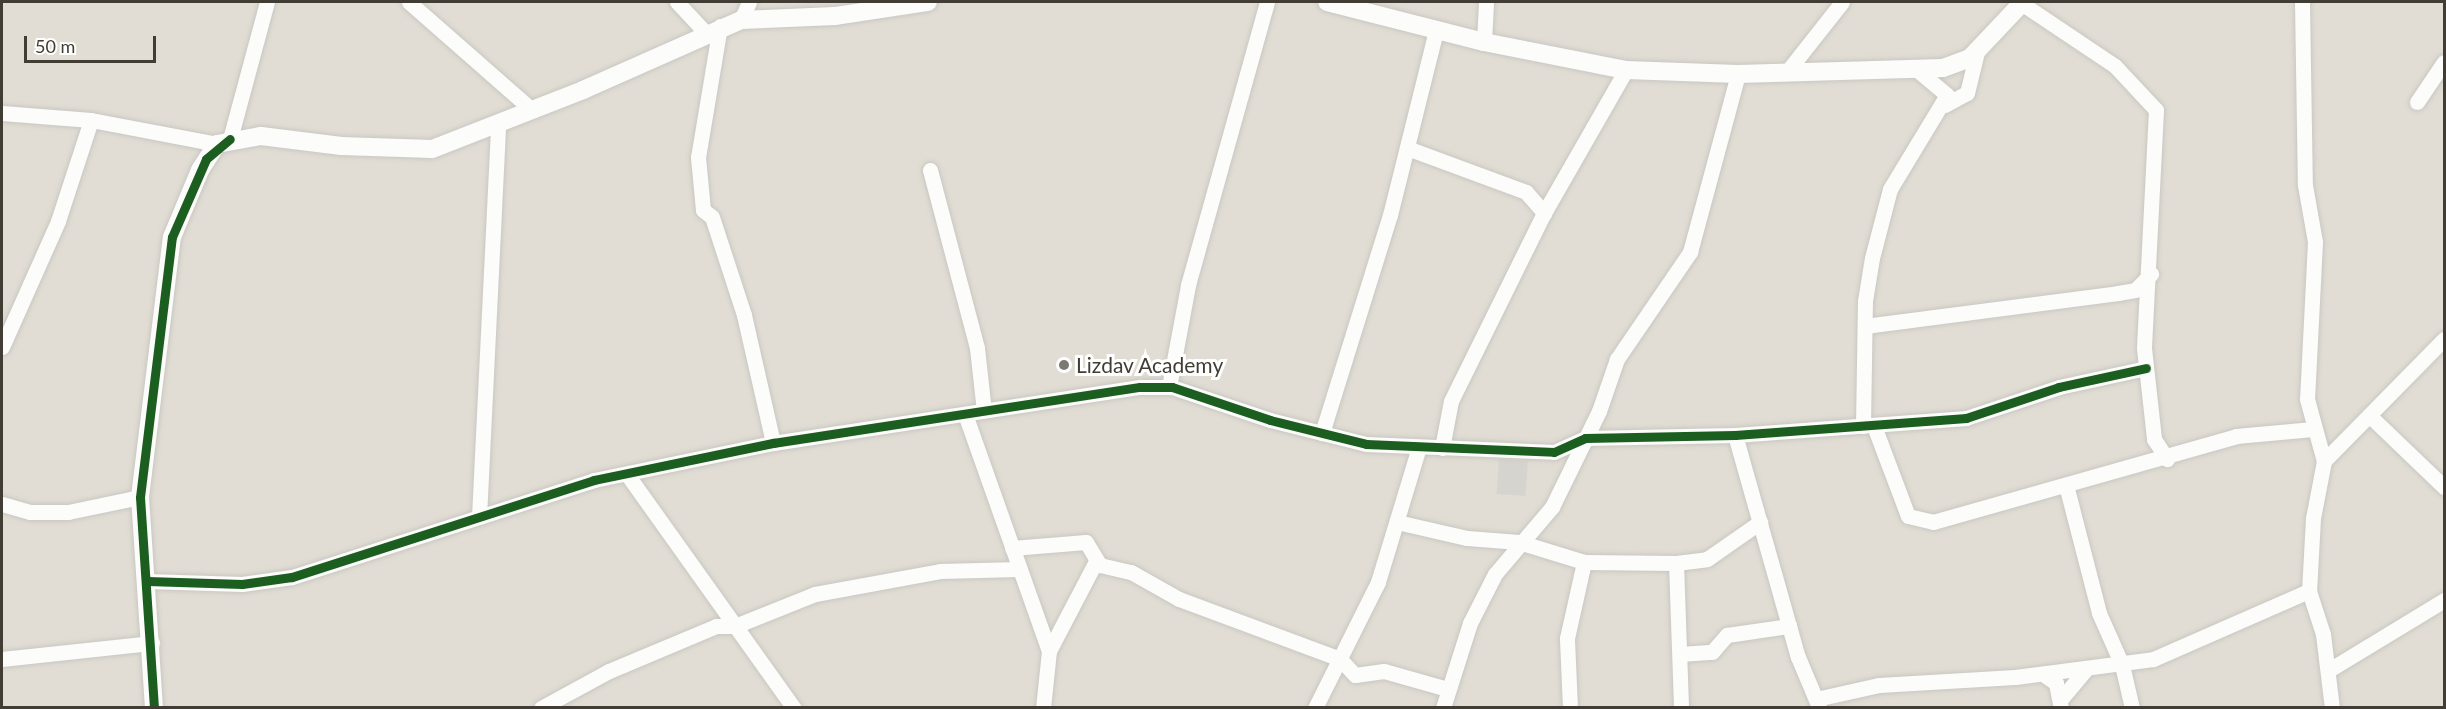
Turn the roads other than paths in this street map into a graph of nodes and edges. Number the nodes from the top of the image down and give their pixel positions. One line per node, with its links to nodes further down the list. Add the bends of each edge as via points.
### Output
1 (267, 2): 28 (street)
2 (409, 2): 24 (street)
3 (677, 2): 13 (street)
4 (749, 2): 12 (street)
5 (928, 2): 12 (street, via 835,16)
6 (1267, 2): 37 (street, via 1188,285)
7 (1327, 2): 14 (street)
8 (1486, 2): 15 (street)
9 (1842, 2): 20 (street)
10 (2022, 2): 16 (street); 32 (street, via 2115,66 2154,104)
11 (2302, 2): 42 (street, via 2305,185 2315,242 2307,399)
12 (741, 20): 13 (street)
13 (712, 29): 24 (street); 47 (street, via 698,157 703,210 712,217 744,315)
14 (1436, 30): 15 (street); 29 (street)
15 (1484, 42): 19 (street)
16 (1977, 52): 18 (street, via 1943,68); 23 (street, via 1967,93)
17 (2445, 62): 22 (street)
18 (1916, 69): 20 (street); 23 (street, via 1941,84 1947,95)
19 (1626, 70): 21 (street); 31 (street)
20 (1786, 73): 21 (street)
21 (1738, 74): 45 (street, via 1690,252 1617,359)
22 (2418, 102)
23 (1945, 105): 33 (street, via 1890,189 1872,258)
24 (532, 110): 27 (street)
25 (2, 113): 26 (street)
26 (92, 120): 28 (street); 35 (street, via 58,221)
27 (498, 123): 28 (street, via 432,149 341,147 289,137); 58 (street)
28 (224, 142): 56 (street, via 200,170 172,237)
29 (1407, 148): 31 (street, via 1526,192); 43 (street)
30 (930, 170): 38 (street, via 977,348)
31 (1544, 213): 49 (street, via 1451,401)
32 (2151, 274): 33 (street, via 2134,290 2118,293); 36 (street)
33 (1865, 326): 41 (street)
34 (2445, 339): 40 (street)
35 (2, 347)
36 (2146, 368): 41 (street, via 2059,387 1966,418); 46 (street)
37 (1169, 387): 38 (street); 43 (street)
38 (984, 411): 39 (street)
39 (965, 414): 47 (street); 62 (street)
40 (2370, 416): 51 (street); 55 (street)
41 (1868, 426): 44 (street); 54 (street, via 1903,507 1917,520 1950,518)
42 (2313, 429): 50 (street, via 2244,434); 51 (street)
43 (1322, 433): 48 (street)
44 (1735, 435): 45 (street); 60 (street)
45 (1585, 438): 49 (street, via 1554,452); 61 (street, via 1552,507)
46 (2154, 440): 50 (street); 52 (street)
47 (773, 443): 53 (street)
48 (1419, 447): 49 (street); 59 (street)
49 (1442, 448)
50 (2167, 459): 52 (street)
51 (2324, 462): 68 (street, via 2313,518)
52 (2143, 465): 54 (street)
53 (628, 477): 58 (street, via 594,480); 70 (street)
54 (2066, 484): 77 (street, via 2099,613)
55 (2445, 487)
56 (140, 497): 57 (street, via 68,512 30,512); 67 (street)
57 (2, 504)
58 (479, 517): 67 (street, via 292,577 242,584)
59 (1397, 522): 61 (street, via 1467,538); 76 (street, via 1378,582)
60 (1760, 522): 65 (street, via 1707,559); 71 (street)
61 (1519, 542): 64 (street); 81 (street, via 1470,623)
62 (1012, 548): 63 (street, via 1081,541); 66 (street)
63 (1096, 561): 73 (street); 76 (street)
64 (1584, 562): 65 (street); 90 (street, via 1567,638)
65 (1676, 563): 74 (street)
66 (1019, 569): 70 (street, via 940,571 845,587); 73 (street)
67 (147, 581): 72 (street)
68 (2309, 591): 77 (street, via 2162,656); 79 (street)
69 (2445, 600): 79 (street)
70 (735, 626): 85 (street, via 716,626 609,671); 86 (street)
71 (1789, 626): 74 (street, via 1727,634 1712,652); 83 (street)
72 (153, 643): 75 (street); 84 (street)
73 (1049, 651): 87 (street)
74 (1680, 654): 91 (street)
75 (2, 659)
76 (1340, 659): 81 (street, via 1354,675 1404,674); 88 (street)
77 (2122, 665): 78 (street); 92 (street)
78 (2086, 669): 80 (street); 82 (street)
79 (2330, 670): 93 (street)
80 (2043, 674): 82 (street, via 2055,683); 83 (street, via 1879,685)
81 (1447, 689): 89 (street)
82 (2061, 703)
83 (1818, 704)
84 (154, 708)
85 (541, 708)
86 (794, 708)
87 (1043, 708)
88 (1315, 708)
89 (1443, 708)
90 (1570, 708)
91 (1682, 708)
92 (2132, 708)
93 (2332, 708)

